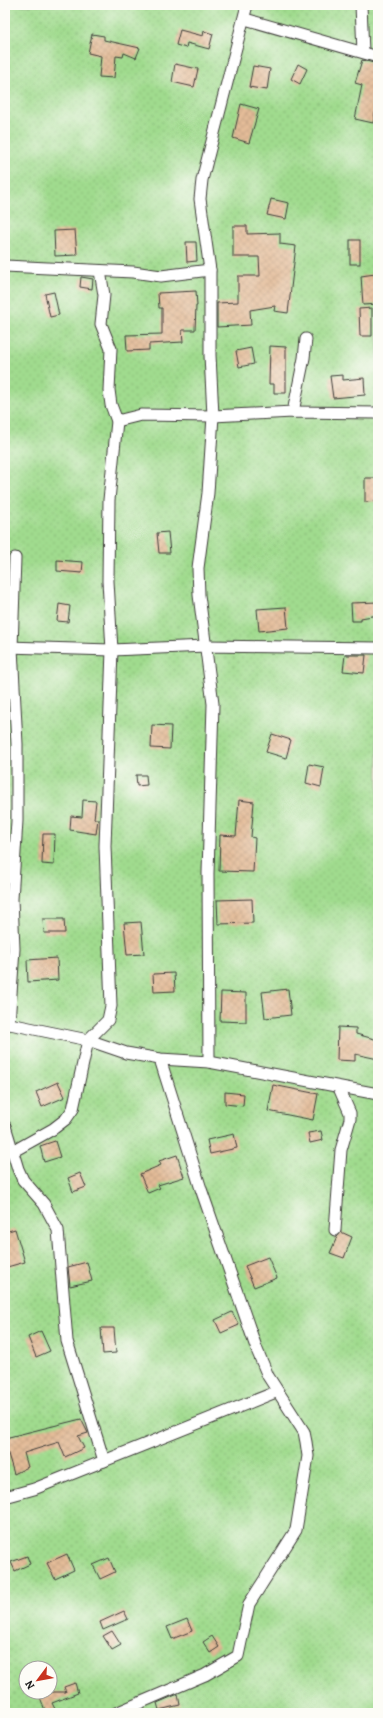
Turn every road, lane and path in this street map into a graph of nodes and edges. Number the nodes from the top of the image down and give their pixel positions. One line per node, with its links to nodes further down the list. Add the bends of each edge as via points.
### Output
1 (247, 5): 3 (street)
2 (361, 5): 4 (street)
3 (244, 19): 4 (street); 7 (street, via 202,180 200,199)
4 (363, 52): 5 (street)
5 (378, 57)
6 (5, 266): 8 (street)
7 (210, 270): 8 (street, via 162,276); 12 (street)
8 (100, 271): 13 (street, via 104,295 101,324 111,349 109,390)
9 (306, 339): 10 (street)
10 (293, 412): 11 (street); 12 (street)
11 (378, 413)
12 (213, 416): 13 (street, via 141,415); 15 (street, via 208,494 198,568)
13 (117, 421): 18 (street, via 109,500 108,581)
14 (15, 558): 16 (street)
15 (206, 646): 17 (street); 18 (street); 22 (street, via 213,704 208,873)
16 (8, 648): 18 (street); 19 (street, via 16,744 18,821 12,899 13,978)
17 (378, 648)
18 (112, 650): 20 (street, via 105,846 111,1006 108,1020)
19 (7, 1024): 20 (street)
20 (88, 1040): 21 (street, via 126,1053); 26 (street, via 73,1109 54,1129)
21 (160, 1059): 22 (street); 28 (street, via 201,1190 252,1335)
22 (209, 1062): 23 (street)
23 (339, 1088): 24 (street); 27 (street, via 350,1112 340,1150)
24 (378, 1094)
25 (5, 1126): 26 (street)
26 (12, 1152): 29 (street, via 23,1180 44,1204 58,1230 67,1341)
27 (335, 1230)
28 (276, 1392): 29 (street); 31 (street, via 304,1432 308,1456 296,1530 248,1604 238,1656 205,1676)
29 (104, 1461): 30 (street, via 34,1489)
30 (5, 1497)
31 (116, 1713)

